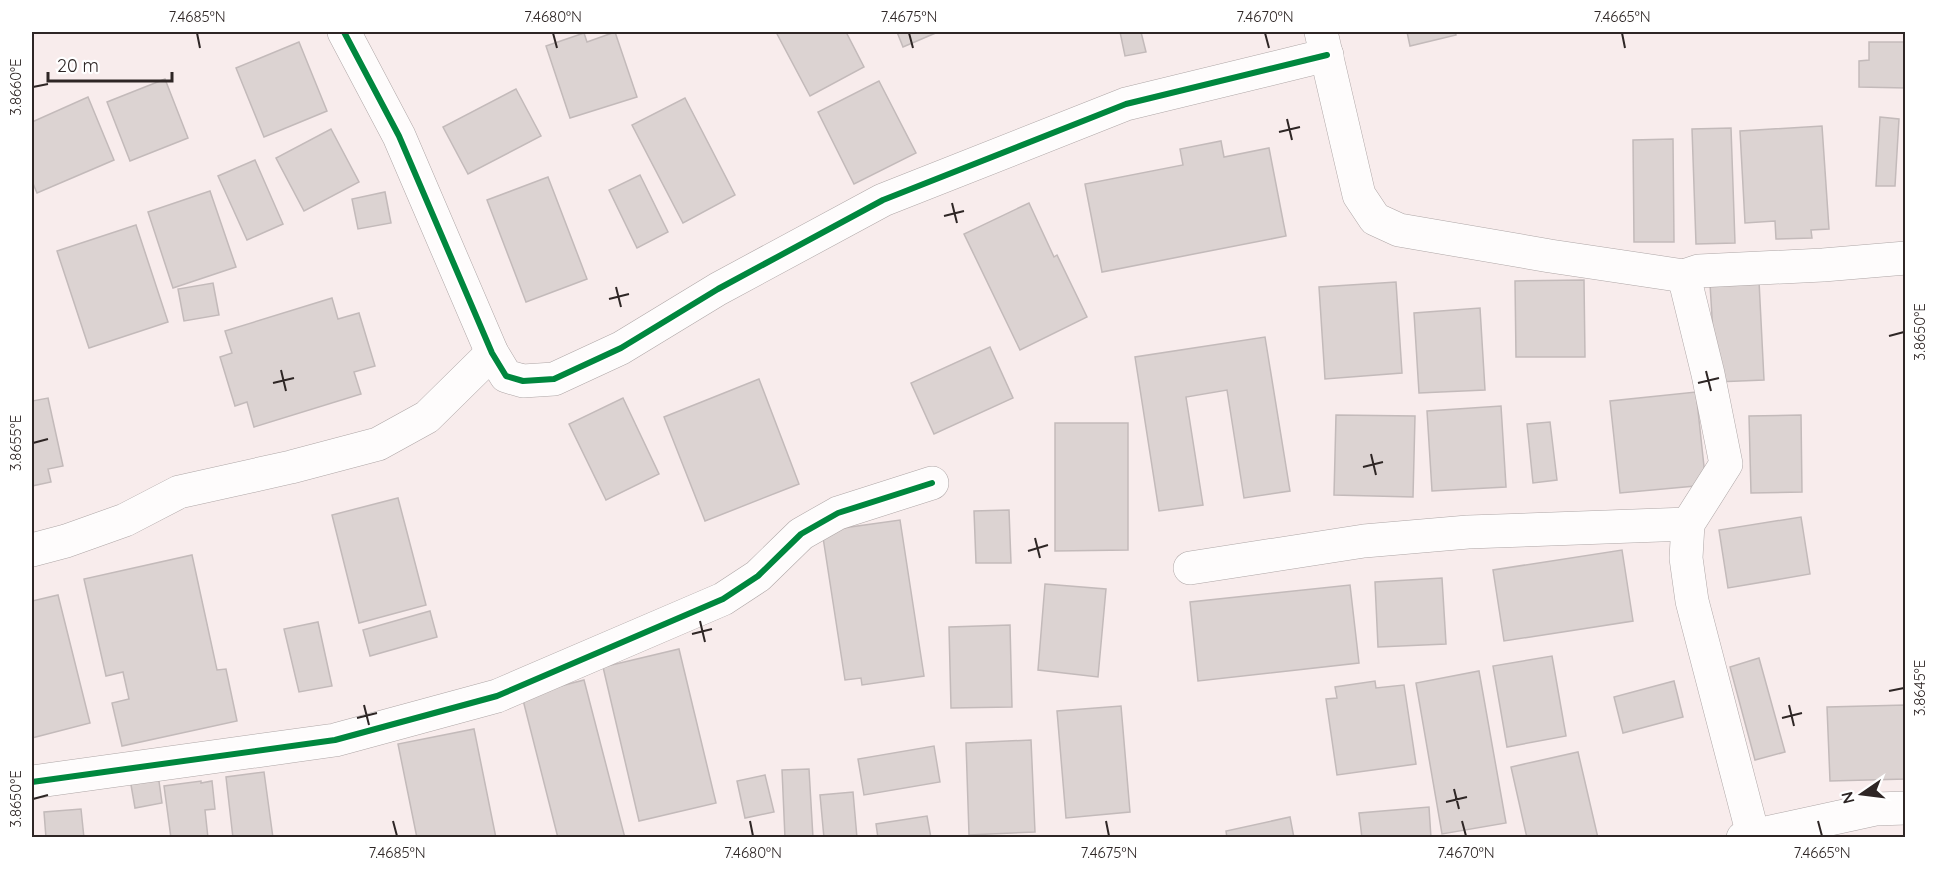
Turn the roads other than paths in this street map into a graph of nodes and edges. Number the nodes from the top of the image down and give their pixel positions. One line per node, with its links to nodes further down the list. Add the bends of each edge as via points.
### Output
1 (344, 32): 5 (street, via 399,136)
2 (1324, 43): 4 (street, via 1359,195 1375,219 1399,230); 5 (street, via 1126,104 883,200 718,289 621,348 554,379 523,381 506,376)
3 (1905, 258): 4 (street)
4 (1684, 276): 7 (street, via 1726,464)
5 (492, 353): 8 (street, via 427,417 378,444 179,492 125,520)
6 (932, 483): 10 (street, via 838,513 801,534 758,576 723,599 497,696 335,740)
7 (1689, 524): 9 (street, via 1468,532 1364,541); 12 (street, via 1686,558 1692,601)
8 (32, 550)
9 (1190, 568)
10 (32, 782)
11 (1905, 808): 12 (street, via 1876,809)
12 (1748, 836)

